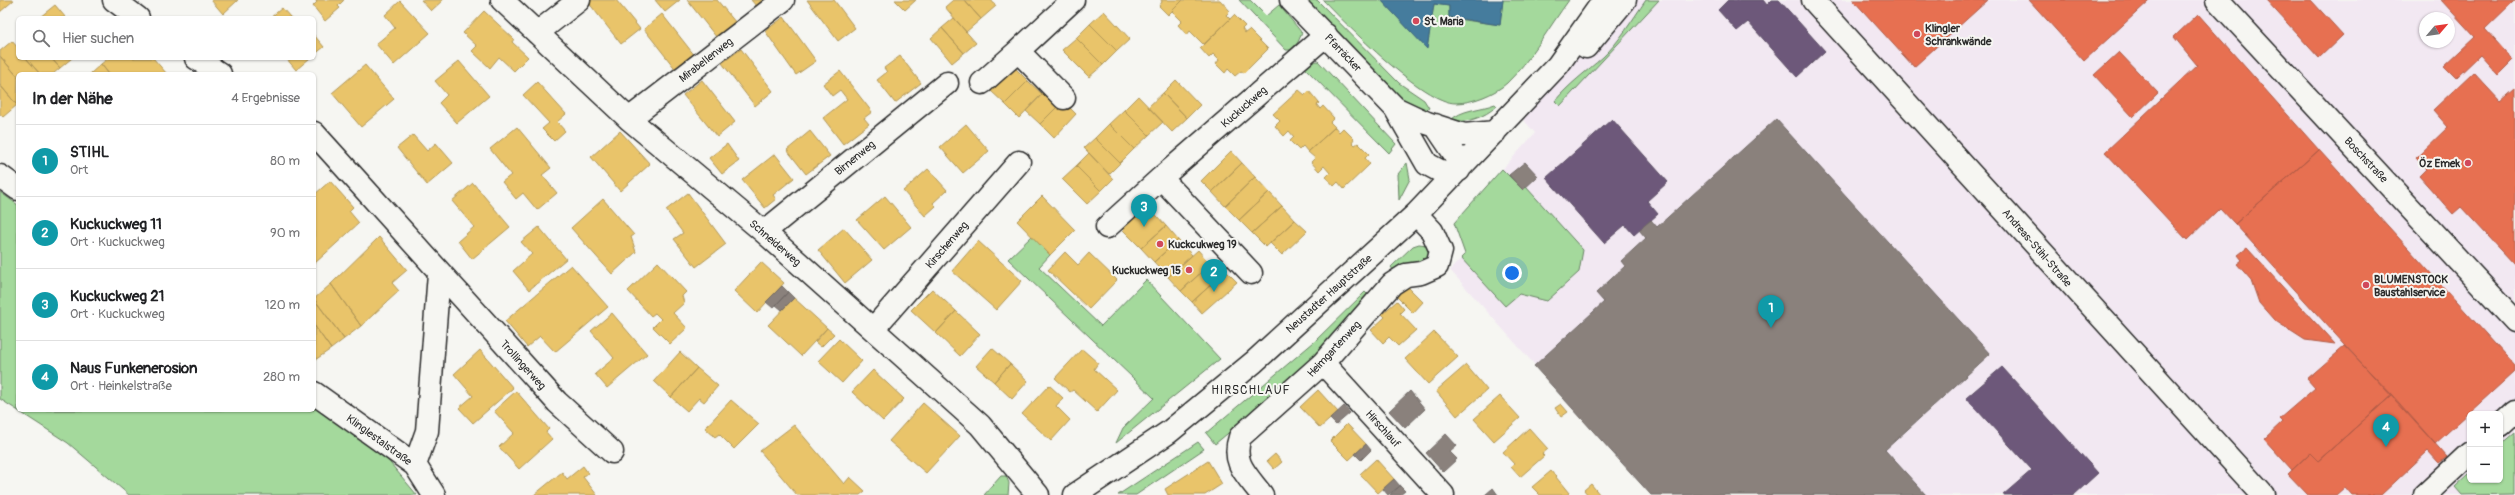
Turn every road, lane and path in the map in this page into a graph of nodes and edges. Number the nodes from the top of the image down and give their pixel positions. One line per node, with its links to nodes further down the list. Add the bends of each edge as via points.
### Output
1 (114, 0): 11 (street)
2 (502, 0): 12 (street, Schneiderweg)
3 (579, 0): 12 (street)
4 (783, 0): 22 (street, Mirabellenweg)
5 (1073, 0): 14 (street)
6 (1291, 0): 13 (street, Pfarräcker)
7 (1604, 0): 16 (street, Neustadter Hauptstraße)
8 (1625, 0): 16 (street, Neustadter Hauptstraße, via 1590,44)
9 (1813, 0): 51 (street, Andreas-Stihl-Straße)
10 (2217, 0): 37 (street, Boschstraße)
11 (135, 16)
12 (537, 33): 22 (street, Schneiderweg)
13 (1326, 35): 21 (street, Pfarräcker); 30 (street, Kuckuckweg)
14 (1018, 51): 19 (street); 20 (street)
15 (199, 60): 17 (street)
16 (1558, 65): 24 (street, Neustadter Hauptstraße)
17 (217, 72)
18 (947, 83): 34 (street, Birnenweg)
19 (982, 83)
20 (1064, 98)
21 (1395, 108): 23 (street, Pfarräcker); 27 (street, Pfarräcker)
22 (629, 119): 34 (street, Schneiderweg)
23 (1435, 125): 24 (street, Pfarräcker, via 1464,135); 28 (street, via 1456,156)
24 (1495, 132): 28 (street, Neustadter Hauptstraße)
25 (316, 135): 35 (street, Trollingerweg)
26 (1020, 162): 38 (street, Kirschenweg)
27 (1427, 164): 28 (street, via 1442,172); 32 (street)
28 (1459, 170): 32 (street, Neustadter Hauptstraße)
29 (0, 176): 31 (street)
30 (1161, 178): 33 (street, Kuckuckweg); 36 (street)
31 (16, 188)
32 (1420, 210): 39 (street, Heimgartenweg, via 1441,251 1437,266 1421,274 1406,275 1392,284); 48 (street, Neustadter Hauptstraße, via 1254,362 1169,432)
33 (1107, 227)
34 (764, 232): 38 (street, Schneiderweg)
35 (439, 273): 43 (street, Trollingerweg, via 557,402); 45 (street, via 427,431)
36 (1250, 273)
37 (2515, 321)
38 (874, 328): 47 (street, Schneiderweg, via 980,425)
39 (1323, 363): 49 (street, Heimgartenweg, via 1240,437 1235,450 1238,464); 50 (street, Hirschlauf)
40 (316, 394): 45 (street, Klinglestalstraße)
41 (2515, 411): 42 (street)
42 (2503, 422)
43 (612, 452)
44 (2467, 456): 52 (street)
45 (415, 465): 46 (street, Klinglestalstraße)
46 (434, 495)
47 (1038, 495)
48 (1075, 495)
49 (1262, 495)
50 (1443, 495)
51 (2263, 495)
52 (2425, 495)

